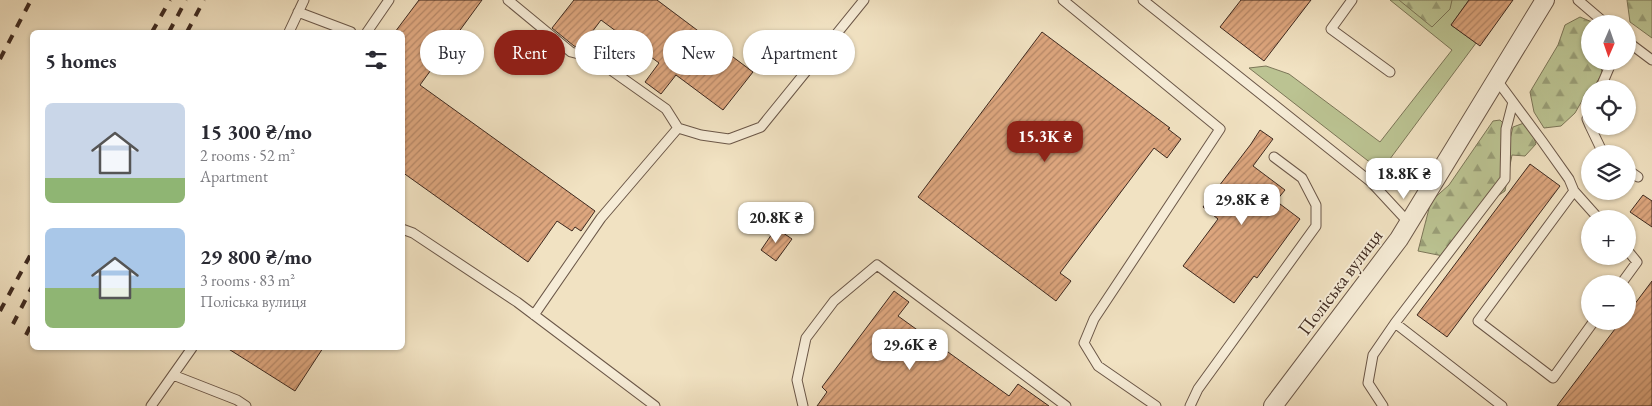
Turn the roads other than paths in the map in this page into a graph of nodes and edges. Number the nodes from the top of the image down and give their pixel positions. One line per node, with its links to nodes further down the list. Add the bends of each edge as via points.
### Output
1 (304, 0): 10 (lane)
2 (389, 0): 14 (lane)
3 (508, 0): 20 (lane, via 571,52 594,58 666,109)
4 (864, 0): 20 (lane, via 762,127 729,139)
5 (1063, 0): 36 (lane, via 1220,129 1094,319 1084,343 1098,366)
6 (1143, 0): 24 (lane, via 1371,182)
7 (1352, 0): 17 (lane, via 1331,29)
8 (1545, 0): 18 (street, Поліська вулиця)
9 (1578, 0): 11 (lane)
10 (298, 12): 12 (lane); 13 (lane)
11 (1596, 15)
12 (290, 30)
13 (346, 30)
14 (368, 30)
15 (1636, 48): 16 (lane)
16 (1652, 60)
17 (1390, 72)
18 (1496, 79): 19 (lane); 24 (street, Поліська вулиця)
19 (1513, 102): 22 (lane, via 1569,179); 27 (lane, via 1506,129 1505,179)
20 (678, 128): 26 (lane, via 601,218)
21 (1274, 157): 37 (lane, via 1302,178 1316,205 1316,226 1198,389)
22 (1574, 191): 23 (lane); 28 (lane, via 1478,322 1553,378)
23 (1591, 210)
24 (1409, 223): 38 (street, Поліська вулиця)
25 (405, 230): 26 (lane)
26 (534, 315): 33 (lane)
27 (1395, 323): 39 (lane, via 1373,355 1368,383); 40 (lane)
28 (1588, 330)
29 (191, 350): 30 (lane)
30 (173, 375): 31 (lane); 32 (lane)
31 (151, 406)
32 (246, 406)
33 (655, 406)
34 (803, 406): 35 (lane, via 797,380 806,338 834,301 877,265)
35 (1066, 406)
36 (1156, 406)
37 (1190, 406)
38 (1273, 406)
39 (1383, 406)
40 (1502, 406)

